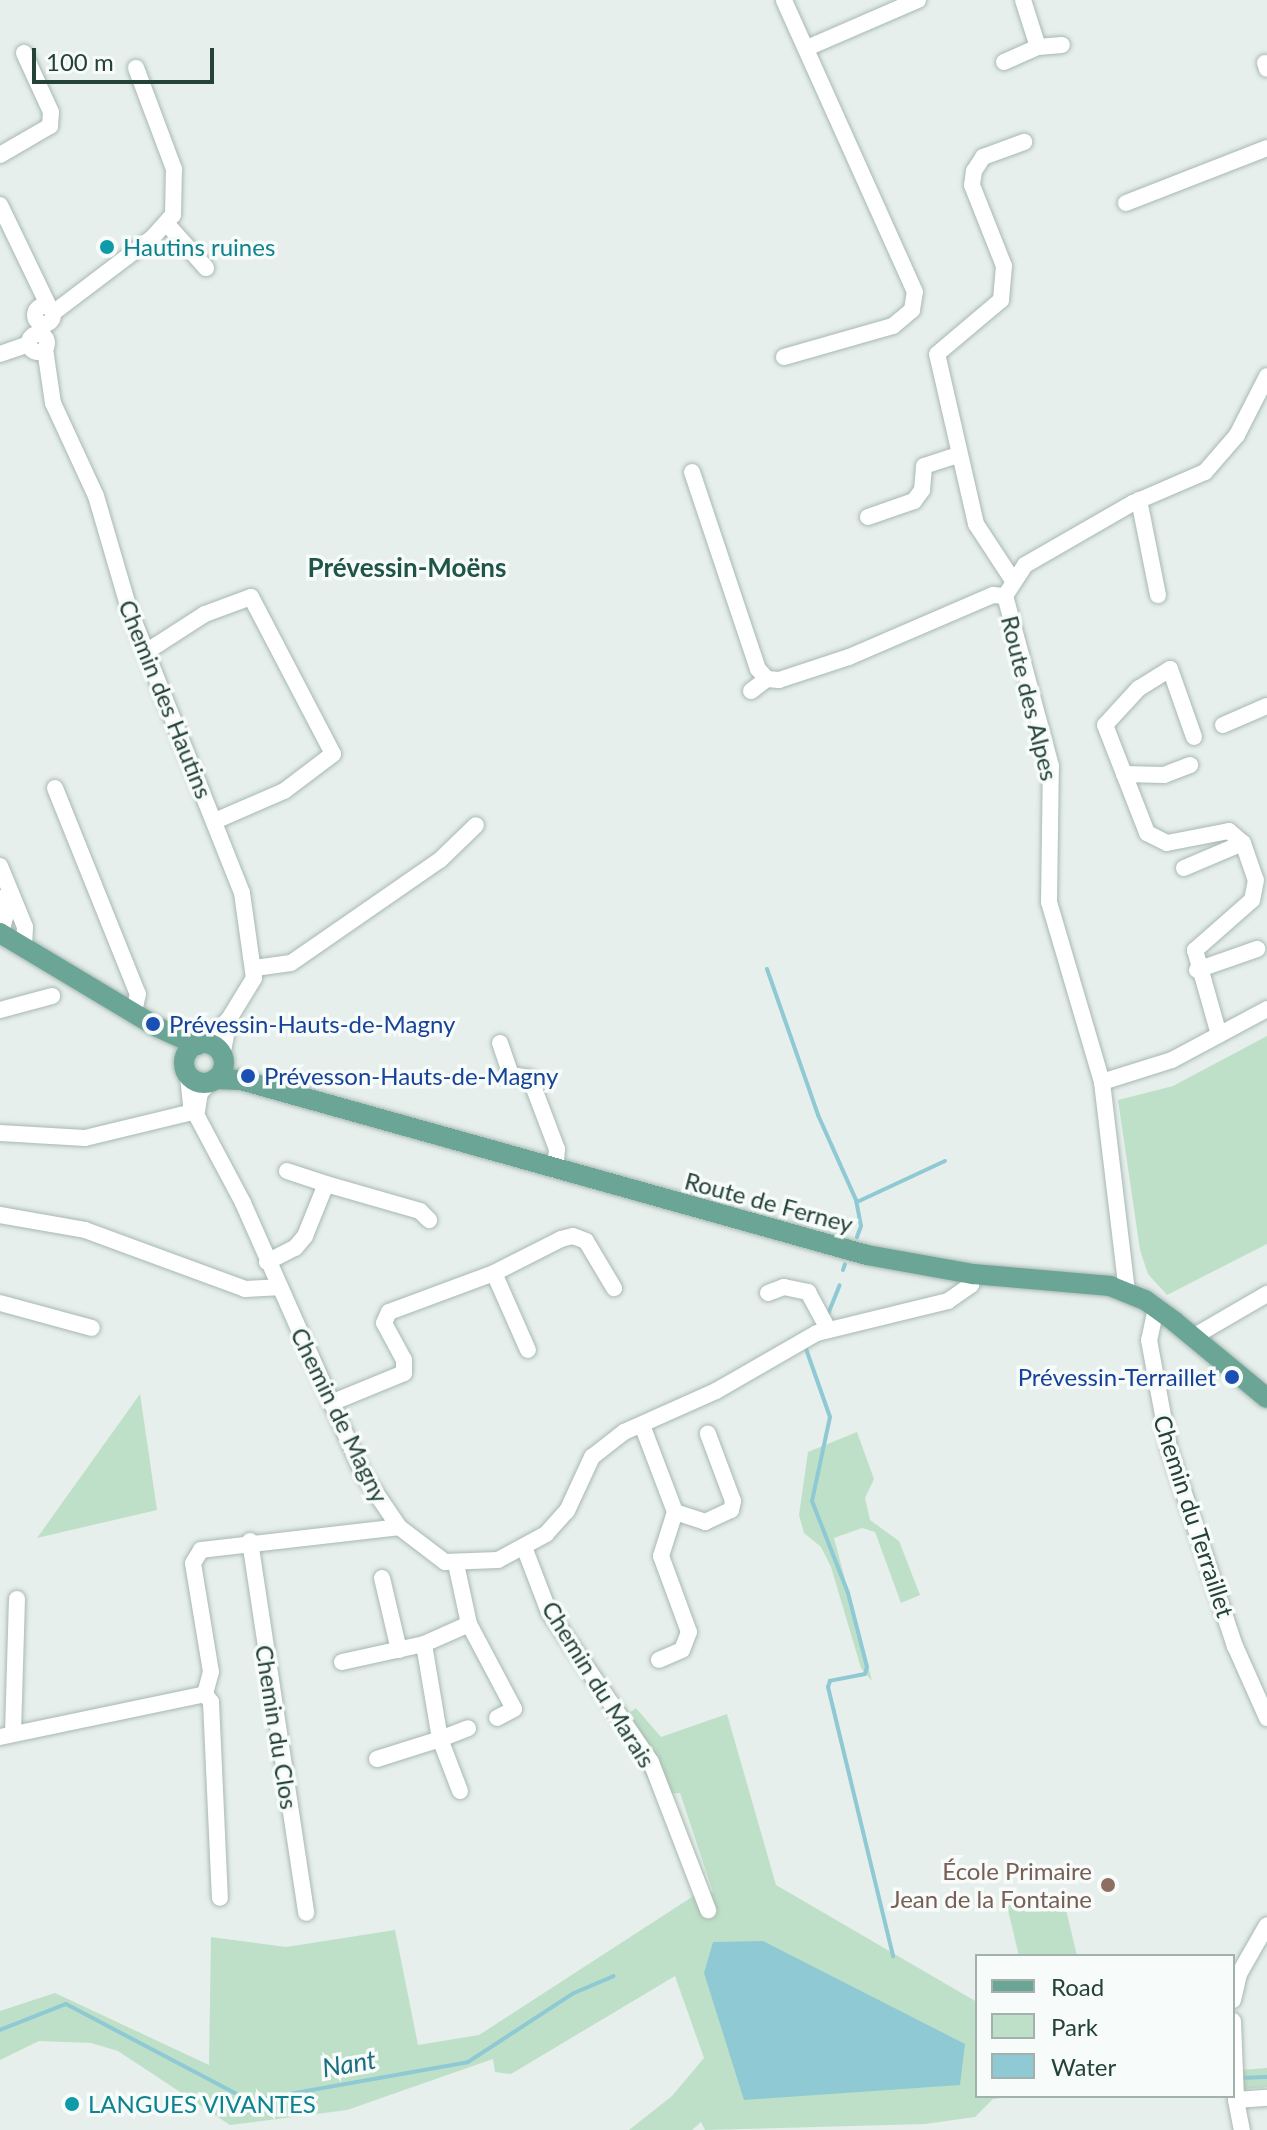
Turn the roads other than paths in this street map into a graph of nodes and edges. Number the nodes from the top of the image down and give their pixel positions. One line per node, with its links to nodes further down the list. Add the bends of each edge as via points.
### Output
1 (784, 0): 6 (street)
2 (918, 0): 6 (street)
3 (1023, 0): 5 (street)
4 (1062, 45): 5 (street)
5 (1038, 47): 8 (street)
6 (807, 48): 19 (street, via 915,292 912,310 893,326)
7 (24, 53): 12 (street, via 51,112 50,126)
8 (1004, 62)
9 (136, 68): 15 (street, via 177,183)
10 (1024, 142): 21 (street, via 983,157 974,171 972,185 1004,266 1004,286 994,311 937,354)
11 (1267, 148): 13 (street)
12 (0, 155)
13 (1126, 203)
14 (0, 205): 17 (street, Chemin des Hautins, via 36,281)
15 (167, 224): 16 (street); 17 (street)
16 (206, 268)
17 (41, 329): 18 (street); 28 (street, Chemin des Hautins, via 47,378 96,496)
18 (0, 354)
19 (784, 357)
20 (1267, 376): 23 (street, Route des Alpes, via 1221,458 1190,483)
21 (958, 455): 24 (street, via 924,466 919,498); 25 (street, via 976,524)
22 (692, 472): 29 (street, via 758,669)
23 (1139, 500): 25 (street, Route des Alpes, via 1025,565); 26 (street)
24 (868, 517)
25 (1012, 579): 27 (street, Route des Alpes)
26 (1158, 595)
27 (1005, 596): 29 (street, via 993,595 849,657 779,680); 57 (street, Route des Alpes, via 1051,766 1049,902)
28 (146, 652): 37 (street, Chemin des Hautins); 37 (street, via 205,614 251,597 333,754 284,791)
29 (767, 679): 30 (street)
30 (751, 691)
31 (1267, 706): 32 (street)
32 (1223, 725)
33 (1194, 737): 35 (street, via 1170,669 1157,673 1107,718)
34 (1190, 765): 35 (street, via 1164,775)
35 (1124, 774): 39 (street, via 1147,833 1156,840 1179,842 1221,830)
36 (55, 788): 51 (street, via 138,994)
37 (215, 821): 46 (street, Chemin des Hautins, via 242,893)
38 (476, 825): 46 (street, via 440,860 291,963)
39 (1243, 843): 41 (street); 47 (street, via 1258,890 1195,950)
40 (0, 866): 44 (street, via 25,927)
41 (1184, 868)
42 (0, 898): 43 (street, via 5,917)
43 (0, 933): 44 (main road)
44 (24, 945): 51 (main road)
45 (1257, 949): 47 (street)
46 (255, 968): 52 (street, via 246,995)
47 (1197, 970): 53 (street)
48 (52, 996): 50 (street)
49 (1267, 1009): 53 (street)
50 (0, 1010)
51 (134, 1011): 55 (main road)
52 (229, 1019): 55 (street); 56 (street)
53 (1219, 1035): 57 (street, via 1172,1060)
54 (500, 1043): 60 (street, via 511,1075 530,1078 557,1149)
55 (193, 1056): 56 (main road, Route de Ferney); 56 (main road); 58 (street, Chemin de Magny, via 188,1098)
56 (218, 1071): 58 (street, via 200,1093); 60 (main road, Route de Ferney)
57 (1102, 1082): 70 (street, Route des Alpes)
58 (197, 1111): 59 (street, via 85,1138); 65 (street, Chemin de Magny)
59 (0, 1133)
60 (555, 1170): 67 (main road, Route de Ferney, via 867,1255)
61 (287, 1171): 62 (street)
62 (326, 1184): 64 (street, via 420,1211); 65 (street, via 305,1236 295,1248)
63 (0, 1215): 68 (street, via 85,1230 245,1289)
64 (429, 1220)
65 (267, 1262): 68 (street, Chemin de Magny)
66 (494, 1273): 69 (street, via 501,1265 573,1236 596,1251); 78 (street); 80 (street, via 389,1312 384,1323 404,1360 404,1373)
67 (973, 1274): 70 (main road, Route de Ferney, via 1081,1280); 76 (street, via 971,1285 957,1297 931,1308)
68 (278, 1287): 80 (street, Chemin de Magny)
69 (614, 1288)
70 (1127, 1292): 74 (main road, Route de Ferney)
71 (768, 1293): 76 (street, via 784,1287 808,1292)
72 (1267, 1294): 77 (street)
73 (0, 1303): 75 (street)
74 (1156, 1308): 77 (main road, Route de Ferney); 97 (street, Chemin du Terraillet, via 1149,1340 1169,1448 1235,1646)
75 (92, 1328)
76 (828, 1329): 81 (street)
77 (1193, 1337): 79 (main road, Route de Ferney)
78 (528, 1350)
79 (1266, 1396)
80 (331, 1403): 84 (street, Chemin de Magny, via 370,1487)
81 (642, 1425): 83 (street); 86 (street, via 600,1448 564,1517)
82 (708, 1434): 83 (street, via 733,1501 731,1510 705,1522)
83 (675, 1512): 93 (street, via 661,1556 689,1632 682,1650)
84 (399, 1527): 85 (street, via 316,1540); 87 (street, Chemin de Magny, via 436,1557)
85 (250, 1541): 95 (street, via 195,1554 211,1672); 105 (street, Chemin du Clos)
86 (524, 1547): 87 (street, via 498,1560); 104 (street, Chemin du Marais, via 549,1612 651,1762)
87 (456, 1564): 90 (street)
88 (382, 1578): 92 (street)
89 (17, 1599): 99 (street)
90 (469, 1624): 91 (street); 96 (street, via 514,1709)
91 (424, 1644): 92 (street); 100 (street)
92 (399, 1650): 94 (street)
93 (659, 1660)
94 (342, 1662)
95 (205, 1694): 99 (street); 103 (street, via 211,1702)
96 (497, 1718)
97 (1267, 1718)
98 (468, 1728): 100 (street)
99 (7, 1735)
100 (440, 1739): 101 (street); 102 (street)
101 (377, 1759)
102 (460, 1791)
103 (220, 1898)
104 (708, 1910)
105 (306, 1913)
106 (1267, 1925): 107 (street)
107 (1235, 1991)
108 (1235, 2077): 110 (street)
109 (1235, 2083): 111 (street)
110 (1267, 2098)
111 (1242, 2130)

